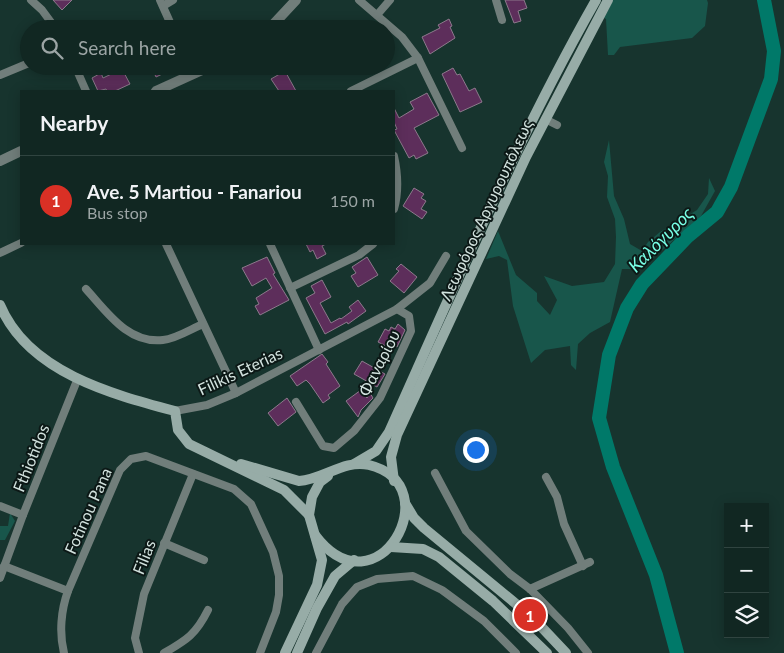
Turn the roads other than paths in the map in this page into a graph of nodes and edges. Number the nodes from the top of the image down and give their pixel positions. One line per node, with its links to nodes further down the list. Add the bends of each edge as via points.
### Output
1 (31, 0): 11 (street)
2 (173, 0): 9 (street)
3 (296, 0): 13 (street)
4 (359, 0): 10 (street)
5 (390, 0): 10 (street)
6 (496, 0): 15 (street)
7 (596, 0): 50 (main road, Λεωφόρος Αργυρουπόλεως, via 508,169 455,281)
8 (608, 0): 27 (main road, Λεωφόρος Αργυρουπόλεως)
9 (161, 3): 12 (street)
10 (377, 15): 14 (street)
11 (49, 20)
12 (169, 20)
13 (277, 20)
14 (383, 20)
15 (502, 20)
16 (395, 31): 17 (street)
17 (418, 58): 19 (street); 29 (street)
18 (20, 67): 20 (street)
19 (395, 71)
20 (0, 75)
21 (79, 75): 25 (street)
22 (184, 75): 26 (street)
23 (387, 75): 24 (street)
24 (362, 89)
25 (86, 90)
26 (158, 90)
27 (545, 119): 28 (street); 50 (main road, Λεωφόρος Αργυρουπόλεως)
28 (557, 125)
29 (462, 148)
30 (20, 151): 32 (street)
31 (395, 160): 33 (street, via 398,195)
32 (0, 161)
33 (395, 206)
34 (20, 243): 38 (street)
35 (166, 245): 44 (street)
36 (270, 245): 40 (street)
37 (372, 245): 40 (street, via 359,255)
38 (0, 253)
39 (446, 256): 43 (street, Filikis Eterias, via 430,283)
40 (290, 288): 45 (street)
41 (86, 289): 44 (street, via 121,328 143,338 164,340)
42 (0, 305): 46 (main road, Filikis Eterias, via 5,318 24,342 46,361)
43 (397, 309): 45 (street, Filikis Eterias); 48 (street, Φαναρίου, via 409,316 411,331 380,398 354,431 334,448 323,446)
44 (203, 324): 47 (street)
45 (319, 350): 47 (street, Filikis Eterias)
46 (78, 378): 49 (main road, Filikis Eterias); 60 (street, Fthiotidos)
47 (236, 393): 49 (street, Filikis Eterias, via 208,405)
48 (296, 402)
49 (175, 411): 51 (main road, via 182,438)
50 (393, 434): 52 (main road, via 376,451); 57 (main road)
51 (206, 454): 53 (main road, via 299,481); 61 (main road, via 284,490)
52 (354, 464): 53 (main road); 57 (main road, via 369,465)
53 (334, 470): 61 (main road, via 320,482 312,497)
54 (435, 473): 69 (street, via 466,531)
55 (193, 474): 63 (street, Filias); 70 (street, Fotinou Pana, via 146,456 131,459 120,470); 75 (street, Fotinou Pana, via 234,489 251,504 273,552 279,576 279,595)
56 (546, 477): 69 (street, via 557,497 564,524 586,564)
57 (394, 481): 58 (main road)
58 (405, 502): 64 (main road, via 405,518); 81 (main road, via 424,528 532,618)
59 (0, 506): 60 (street)
60 (23, 515): 67 (street, Fthiotidos)
61 (309, 515): 62 (main road)
62 (315, 535): 66 (main road, via 338,557); 76 (main road, via 322,560 317,585)
63 (164, 543): 65 (street); 73 (street, Filias, via 138,616 135,638)
64 (391, 547): 66 (main road, via 368,560); 80 (main road, via 422,549 439,557 493,601)
65 (204, 560)
66 (354, 560): 77 (main road, via 335,576)
67 (4, 566): 68 (street, Fthiotidos); 70 (street)
68 (0, 578)
69 (530, 589): 82 (street)
70 (68, 591): 72 (street, Fotinou Pana, via 62,606 61,642)
71 (208, 610): 74 (street, via 187,641)
72 (64, 653)
73 (139, 653)
74 (164, 653)
75 (260, 653)
76 (285, 653)
77 (298, 653)
78 (316, 653): 79 (street, via 342,604 357,587 377,579 413,576 442,590 484,621)
79 (516, 653)
80 (547, 653)
81 (566, 653)
82 (588, 653)

